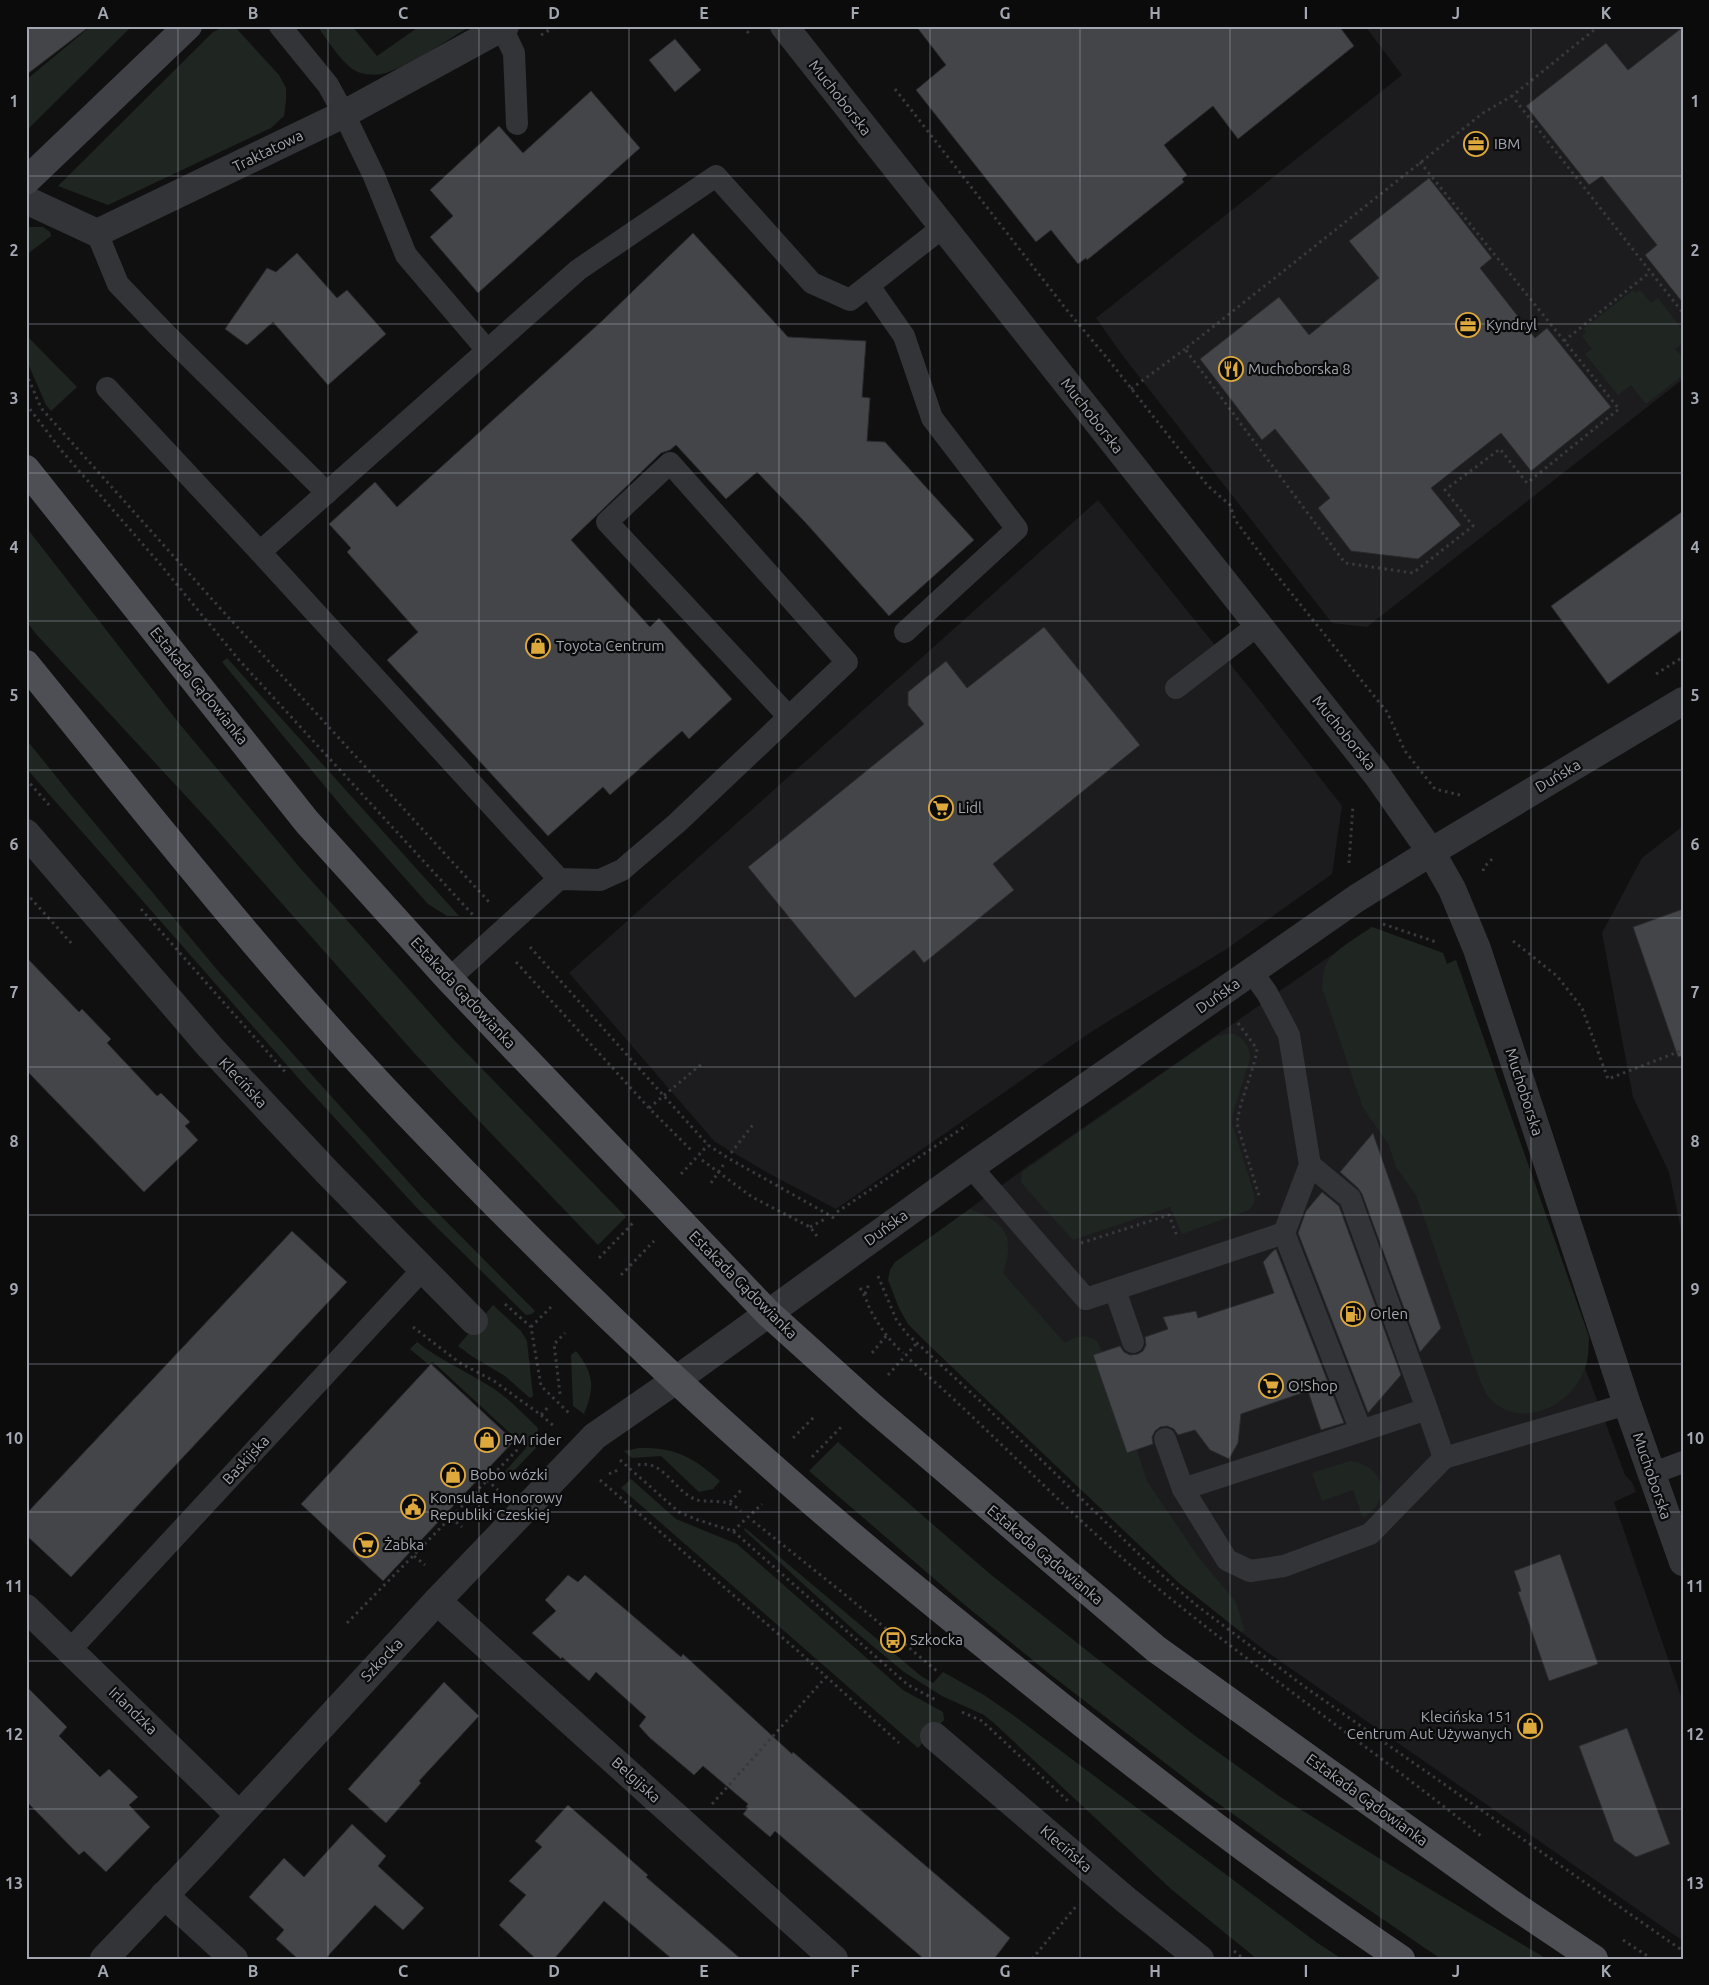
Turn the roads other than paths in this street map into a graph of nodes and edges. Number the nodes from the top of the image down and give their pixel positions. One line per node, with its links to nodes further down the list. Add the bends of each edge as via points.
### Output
1 (188, 26): 7 (main road)
2 (280, 26): 5 (lane, via 328,85)
3 (784, 26): 9 (street, Muchoborska)
4 (503, 27): 5 (street, Traktatowa); 6 (lane, via 514,53)
5 (344, 114): 10 (street, Traktatowa); 12 (lane, via 374,176 406,255)
6 (517, 124)
7 (26, 181)
8 (26, 200): 10 (street)
9 (942, 227): 11 (lane); 17 (street, Muchoborska)
10 (97, 233): 15 (lane, via 118,284)
11 (868, 286): 12 (lane, via 850,300 812,283 716,176 578,270); 18 (lane, via 904,336 932,418 1017,529)
12 (487, 350): 15 (lane)
13 (107, 388): 16 (lane)
14 (26, 469): 27 (main road, Estakada Gądowianka, via 307,822)
15 (328, 493): 16 (lane)
16 (260, 552): 25 (lane)
17 (1258, 625): 20 (lane); 24 (street, Muchoborska, via 1377,775)
18 (905, 632)
19 (26, 664): 36 (main road, via 240,926 400,1106 568,1277)
20 (1176, 688)
21 (1683, 701): 24 (street, Duńska)
22 (789, 717): 22 (lane, via 847,662 670,463 607,522); 25 (lane, via 678,823 622,870 600,880)
23 (26, 833): 31 (street, Klecińska, via 210,1047)
24 (1430, 852): 26 (street, Duńska, via 1357,898); 37 (street, Muchoborska, via 1452,889 1476,950)
25 (559, 879): 27 (lane)
26 (1252, 972): 28 (lane, via 1289,1035); 29 (street, Duńska)
27 (450, 979): 33 (main road, Estakada Gądowianka)
28 (1310, 1165): 30 (lane); 38 (lane, via 1350,1198)
29 (971, 1167): 32 (lane, via 1086,1300); 33 (street, Duńska)
30 (1284, 1233): 32 (lane); 39 (lane)
31 (422, 1270): 34 (street, Klecińska); 48 (lane, Baskijska)
32 (1115, 1290): 35 (lane)
33 (768, 1313): 36 (street, Duńska); 57 (main road, Estakada Gądowianka, via 870,1405 1156,1650)
34 (474, 1321)
35 (1133, 1342)
36 (676, 1380): 46 (street, Szkocka, via 589,1441); 56 (main road, via 774,1469 924,1596 1137,1768)
37 (1627, 1404): 41 (lane); 43 (street, Muchoborska)
38 (1428, 1409): 39 (lane); 41 (lane)
39 (1361, 1431): 44 (lane)
40 (1165, 1440): 44 (lane)
41 (1444, 1458): 44 (lane, via 1370,1534 1284,1566 1250,1571 1227,1560)
42 (1683, 1462): 43 (lane)
43 (1651, 1474): 45 (street, Muchoborska)
44 (1183, 1489)
45 (1683, 1562)
46 (438, 1601): 50 (street, Szkocka); 54 (street, Belgijska)
47 (26, 1608): 48 (street, Irlandzka)
48 (70, 1650): 50 (street, Irlandzka)
49 (934, 1736): 55 (street, Klecińska)
50 (239, 1815): 51 (street, Szkocka)
51 (164, 1895): 52 (street, Szkocka); 53 (street)
52 (104, 1959)
53 (234, 1959)
54 (834, 1959)
55 (1200, 1959)
56 (1401, 1959)
57 (1594, 1959)

